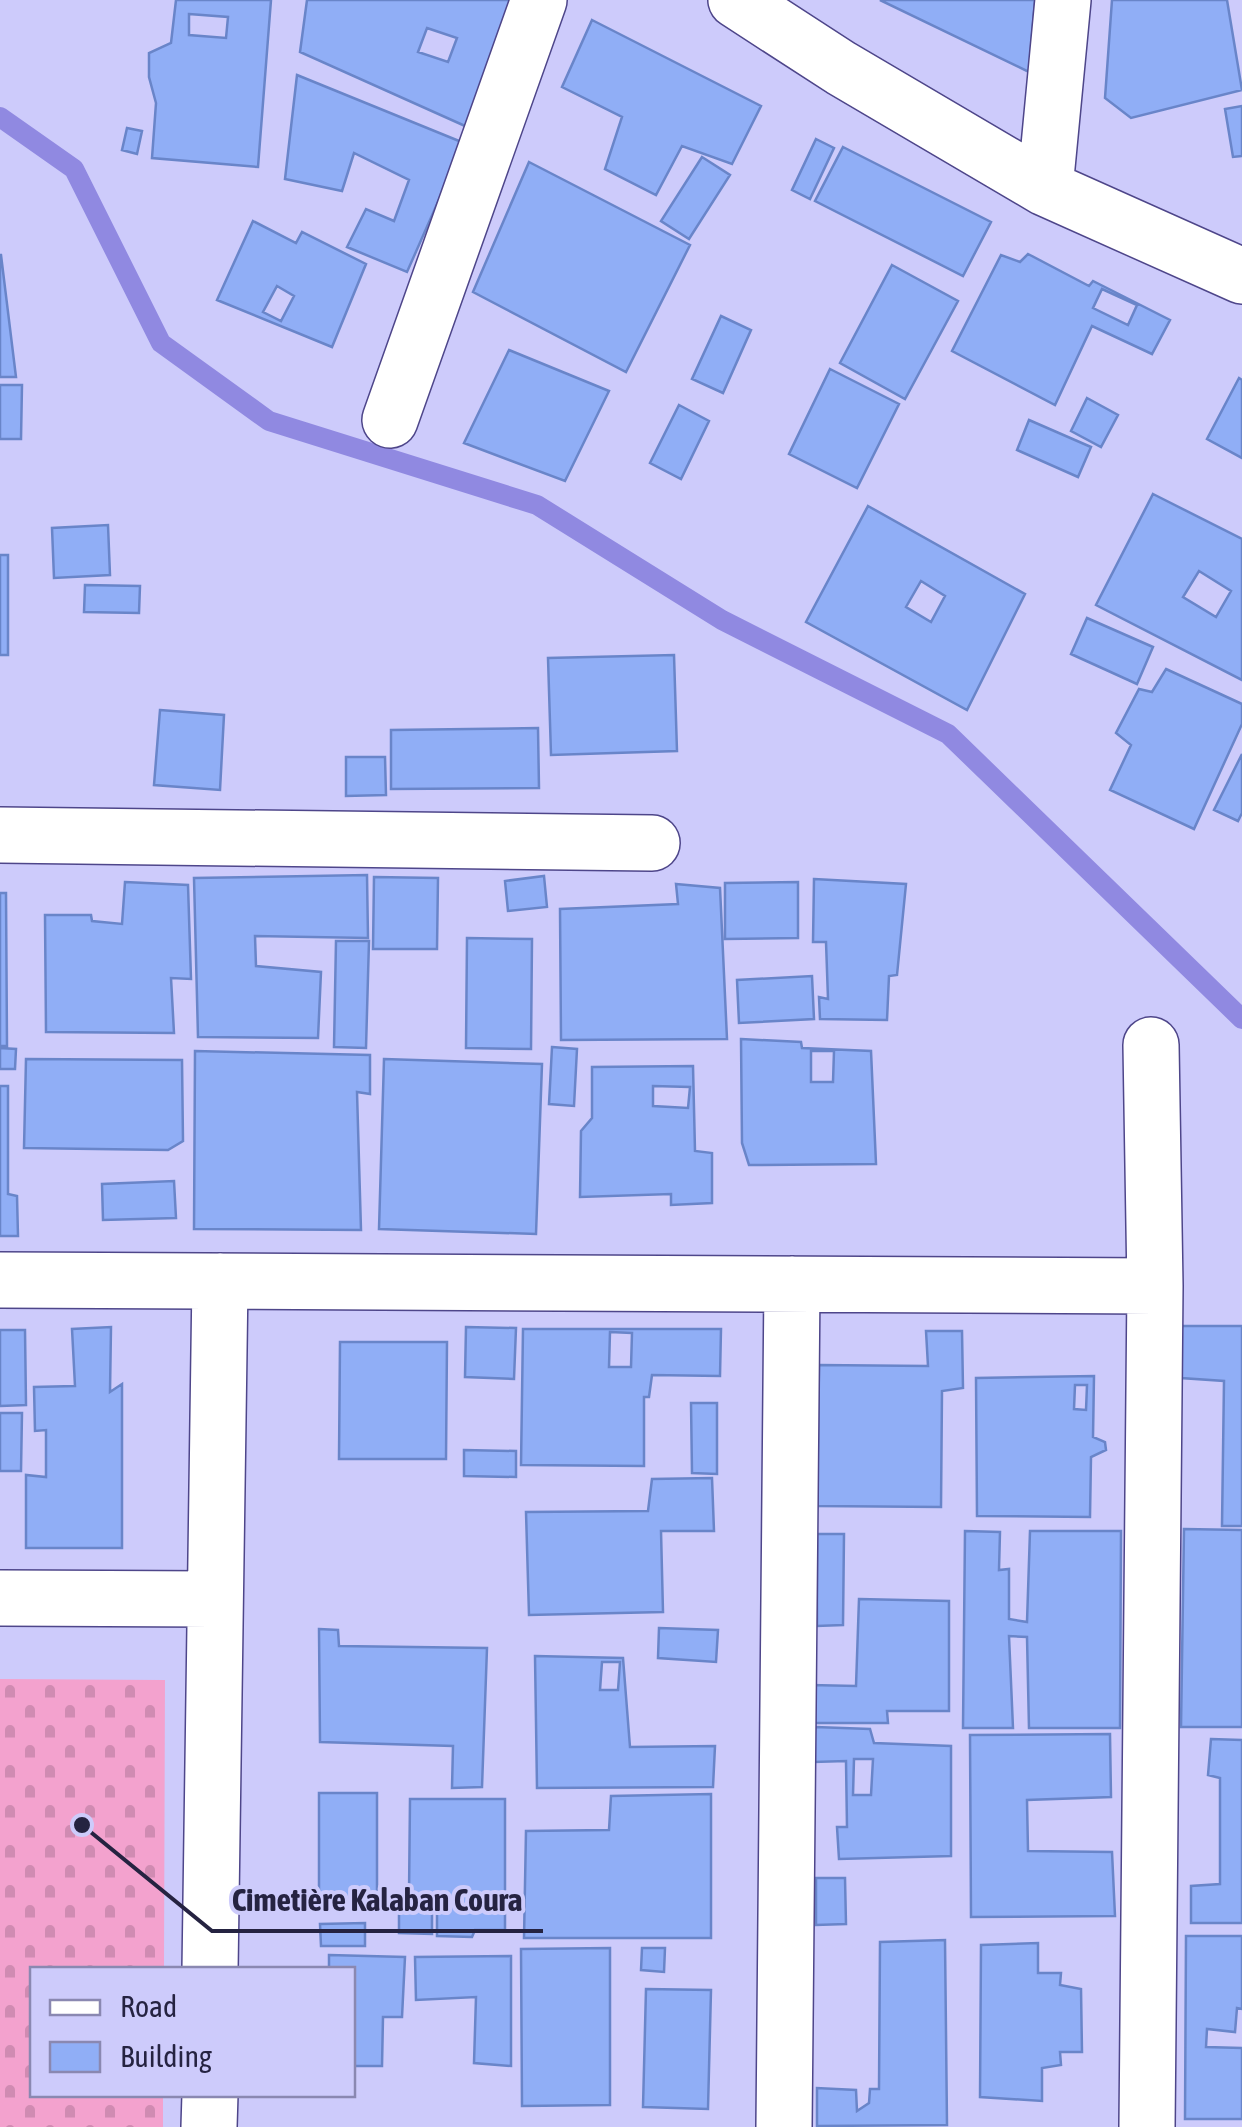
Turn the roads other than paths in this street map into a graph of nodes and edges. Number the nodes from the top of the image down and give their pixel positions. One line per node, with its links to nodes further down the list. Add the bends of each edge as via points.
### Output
1 (539, 0): 6 (street)
2 (736, 0): 4 (street)
3 (1063, 0): 4 (street)
4 (1045, 188): 5 (street)
5 (1242, 276)
6 (390, 420)
7 (0, 835): 8 (street)
8 (652, 842)
9 (1151, 1045): 13 (street)
10 (0, 1280): 11 (street)
11 (220, 1281): 12 (street); 15 (street)
12 (792, 1284): 13 (street); 19 (street)
13 (1155, 1286): 20 (street)
14 (0, 1598): 15 (street)
15 (212, 1599): 16 (street)
16 (210, 1967)
17 (210, 2097): 18 (street)
18 (209, 2127)
19 (784, 2127)
20 (1147, 2127)

